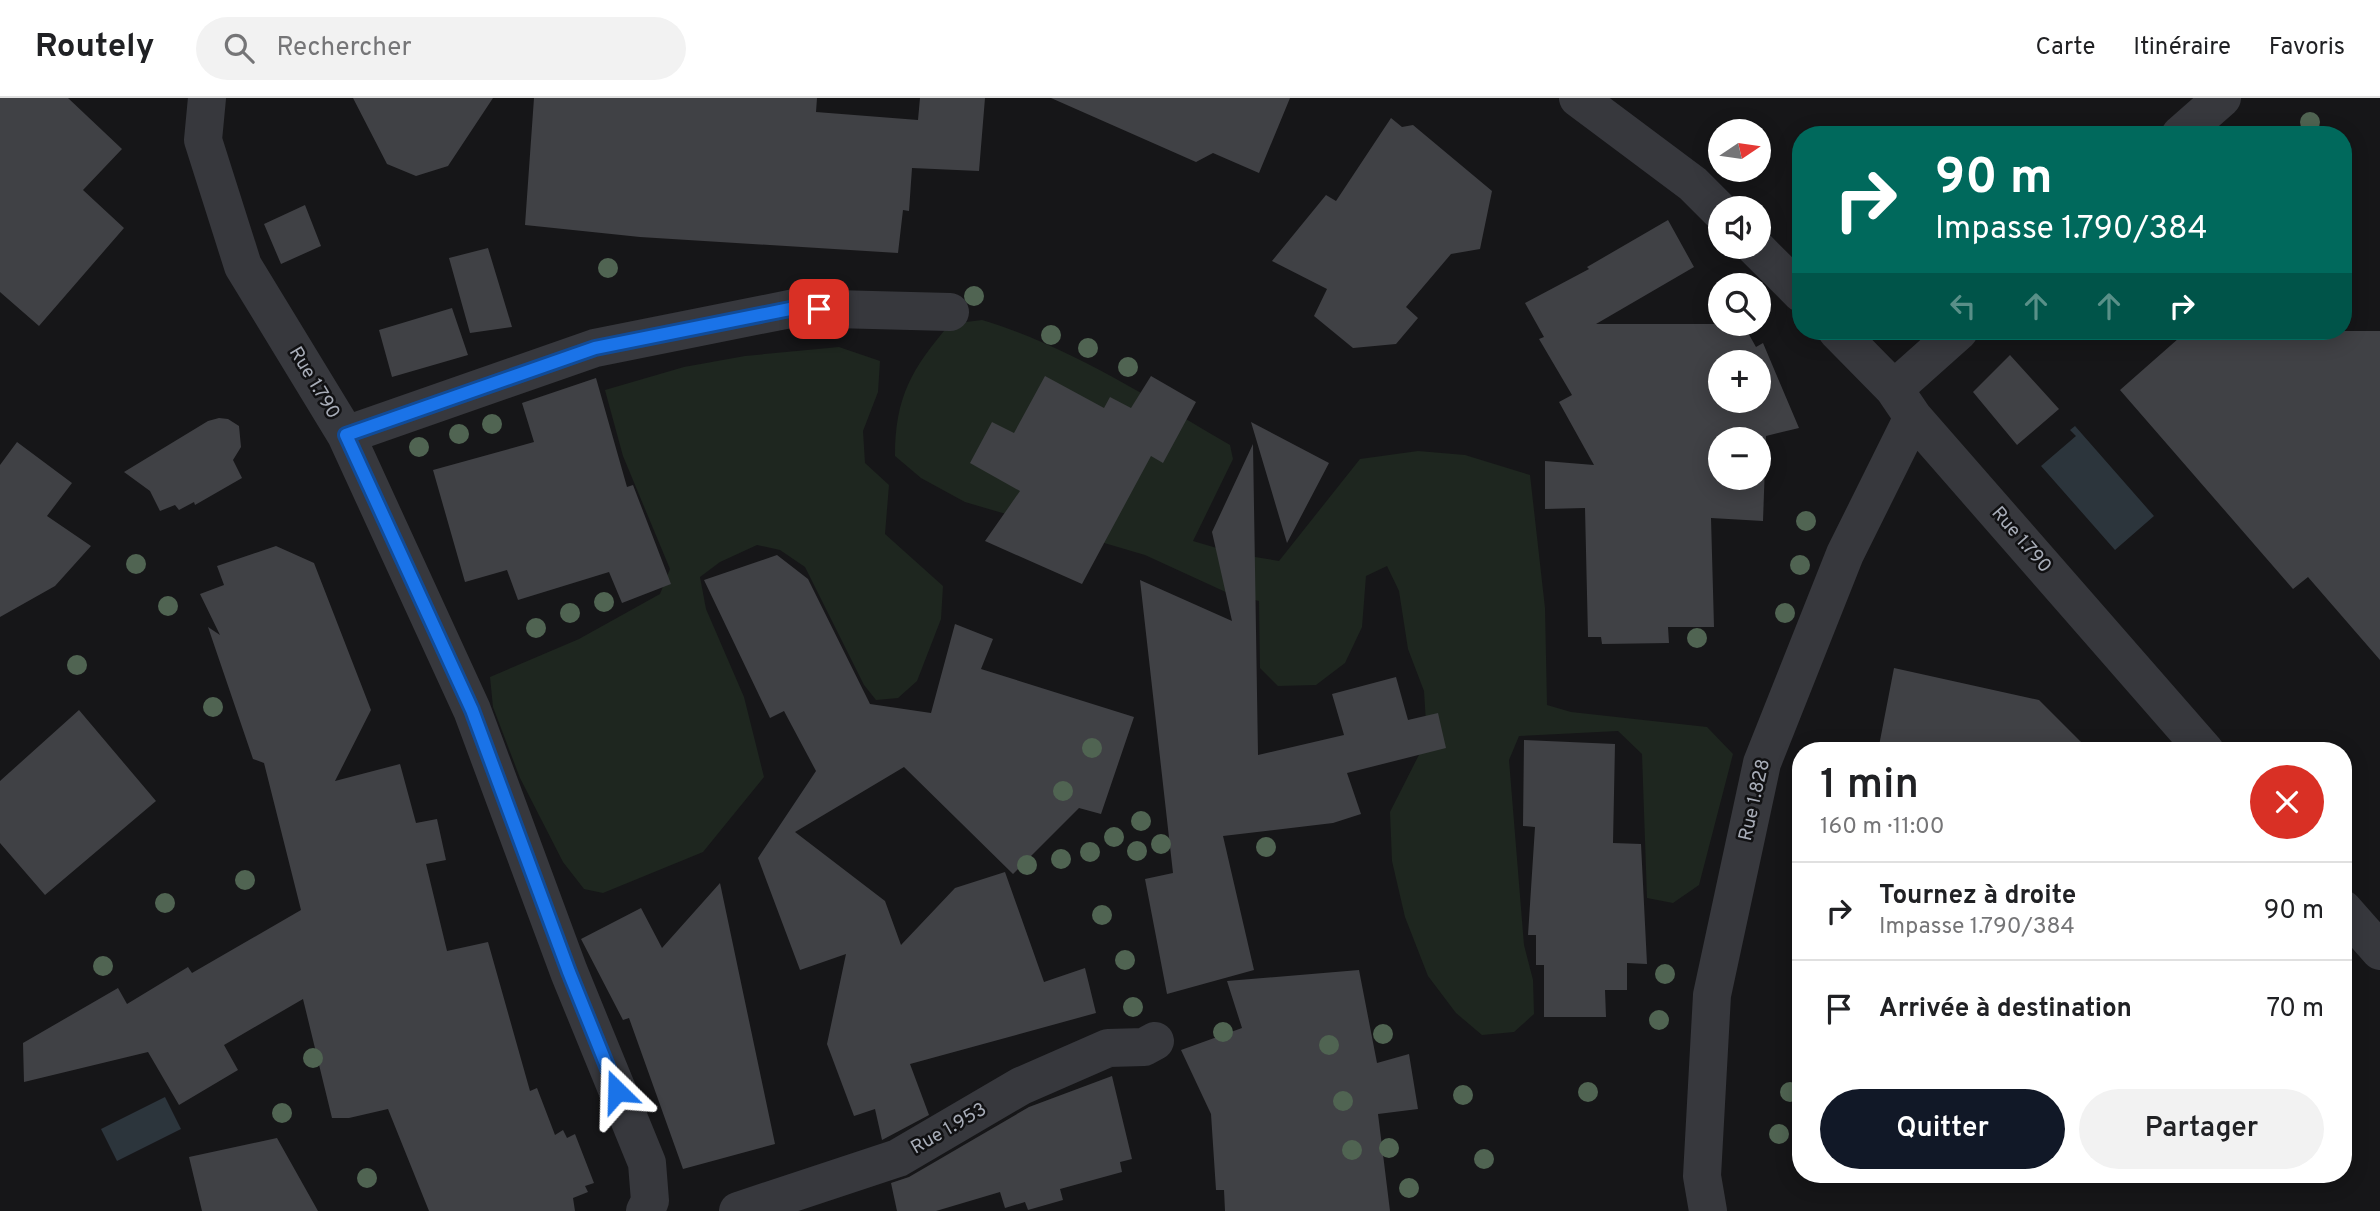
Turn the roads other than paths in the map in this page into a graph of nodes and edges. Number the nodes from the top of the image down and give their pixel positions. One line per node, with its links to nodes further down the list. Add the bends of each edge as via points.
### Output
1 (207, 98): 12 (street, Rue 1.790, via 203,140 243,265)
2 (1578, 98): 5 (street)
3 (2222, 98): 4 (street)
4 (2190, 126)
5 (1708, 199)
6 (1767, 259): 7 (street)
7 (1792, 284)
8 (950, 312): 12 (street, via 795,308 595,348)
9 (1845, 340): 11 (street, Rue 1.790)
10 (1952, 340): 11 (street)
11 (1904, 403): 13 (street, Rue 1.790); 19 (street, Rue 1.828, via 1762,763 1712,995 1702,1176)
12 (346, 435): 17 (street, Rue 1.790, via 472,710 569,972 647,1164 650,1200)
13 (2197, 742)
14 (2352, 919): 15 (street)
15 (2380, 951)
16 (1155, 1041): 18 (street, Rue 1.953, via 1144,1047 1108,1048 1021,1087 898,1158)
17 (645, 1211)
18 (738, 1211)
19 (1708, 1211)

